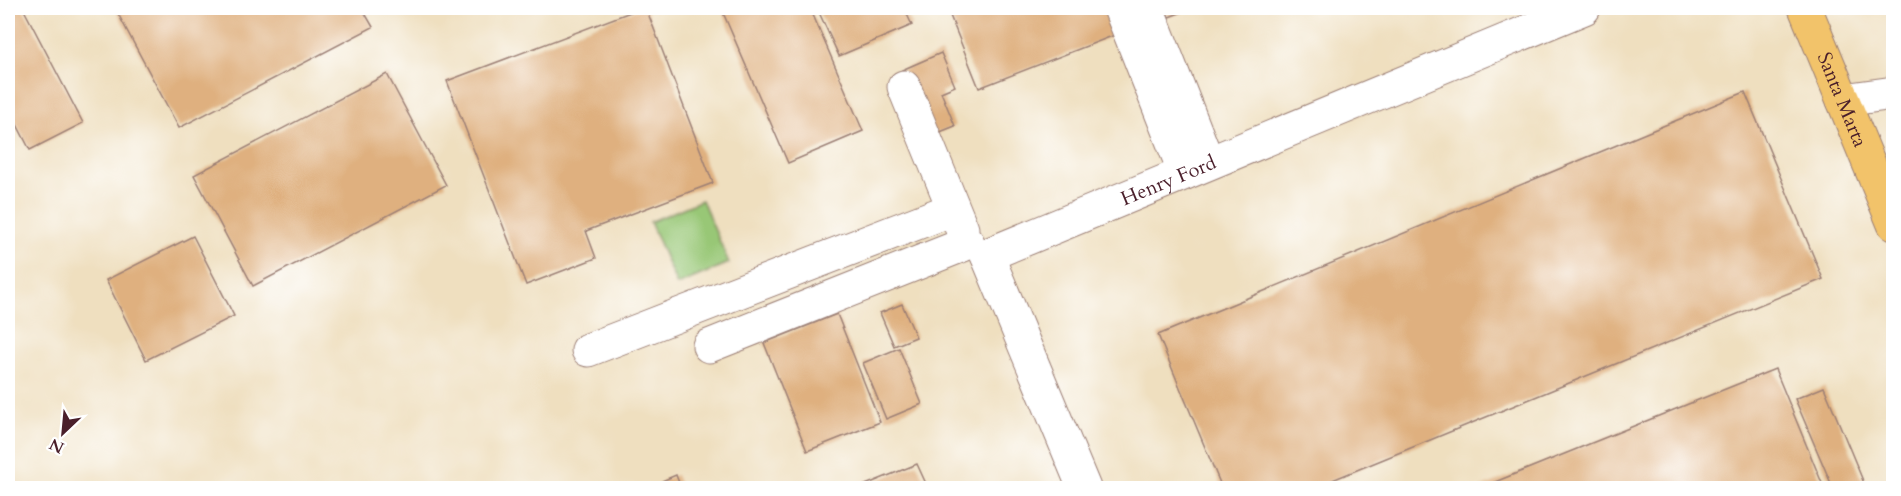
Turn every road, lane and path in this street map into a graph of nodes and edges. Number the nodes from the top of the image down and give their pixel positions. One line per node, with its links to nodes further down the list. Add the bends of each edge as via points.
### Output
1 (1120, 8): 8 (street)
2 (1147, 8): 8 (street)
3 (1584, 8): 8 (street, Henry Ford)
4 (1805, 8): 7 (main road, Santa Marta)
5 (904, 87): 9 (street)
6 (1893, 93): 7 (street)
7 (1843, 100): 10 (main road, Santa Marta)
8 (1197, 168): 11 (street, Henry Ford)
9 (953, 209): 11 (street); 13 (street)
10 (1893, 224)
11 (977, 249): 12 (street, Henry Ford); 14 (street)
12 (709, 346)
13 (588, 350)
14 (1084, 489)

